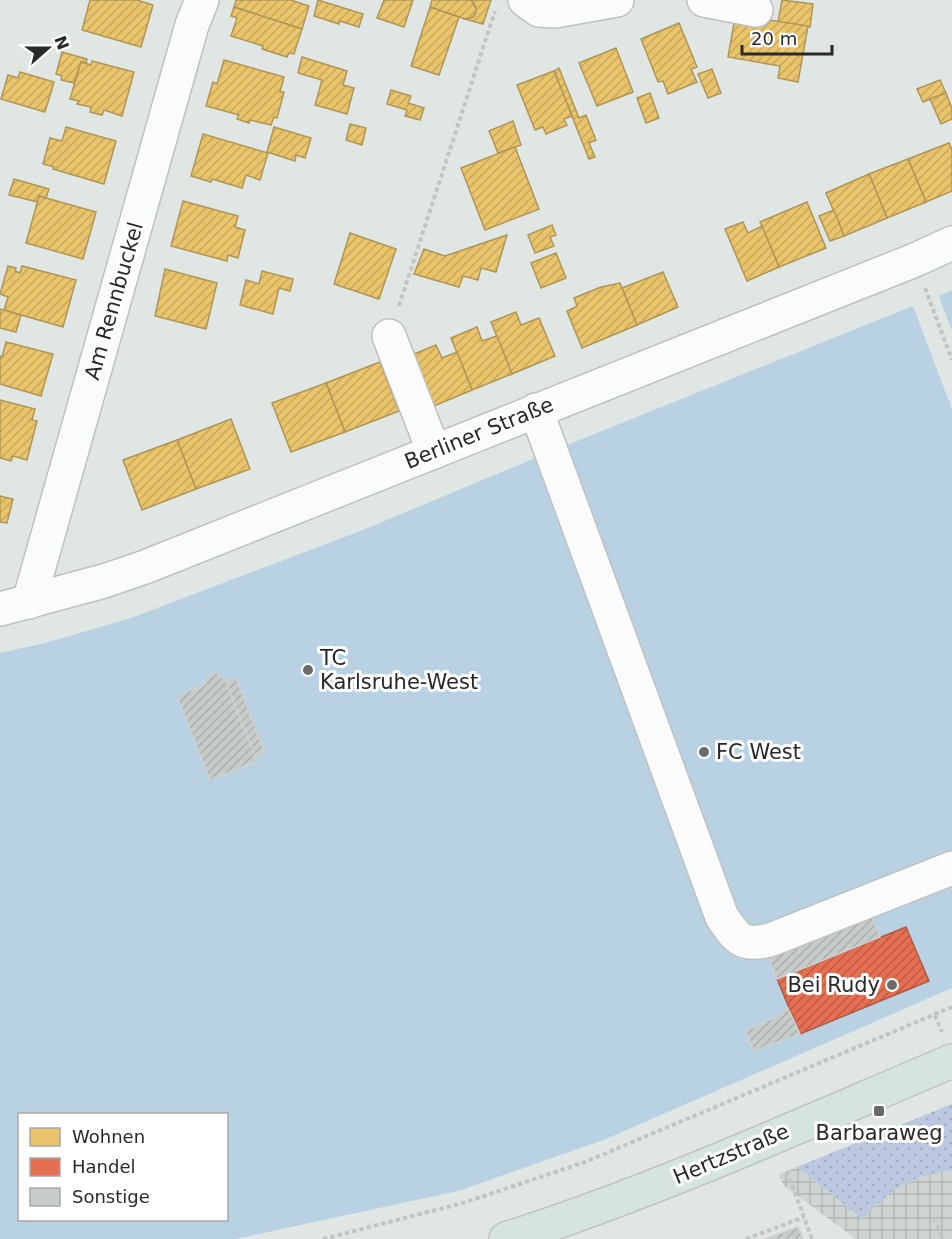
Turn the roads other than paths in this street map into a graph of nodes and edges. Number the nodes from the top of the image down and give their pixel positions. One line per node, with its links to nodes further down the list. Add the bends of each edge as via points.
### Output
1 (202, 0): 10 (street, Am Rennbuckel)
2 (617, 0): 4 (street, via 555,11)
3 (704, 0): 5 (street)
4 (510, 4)
5 (756, 10)
6 (952, 243): 8 (street, Berliner Straße)
7 (389, 336): 9 (street)
8 (536, 410): 9 (street, Berliner Straße); 11 (street, via 722,916 733,934 745,943 770,940)
9 (434, 452): 10 (street, Berliner Straße, via 145,567)
10 (14, 605)
11 (952, 868)
12 (952, 1061): 13 (main road, Hertzstraße, via 654,1186)
13 (506, 1239)

